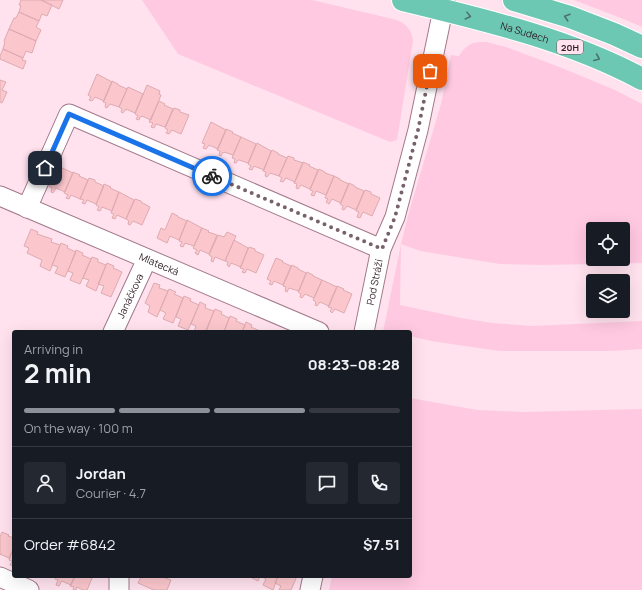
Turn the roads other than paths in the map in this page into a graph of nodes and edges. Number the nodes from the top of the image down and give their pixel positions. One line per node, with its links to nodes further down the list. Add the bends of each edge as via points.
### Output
1 (403, 0): 3 (main road, Na Sudech / 20H)
2 (514, 0): 4 (main road, one-way to 2, via 570,17)
3 (444, 5): 5 (main road, Na Sudech / 20H, one-way to 5, via 558,42); 8 (street, Pod Stráží, via 418,130 395,217)
4 (642, 47)
5 (642, 79)
6 (0, 196): 7 (street, Mlatecká)
7 (27, 208): 8 (street, via 69,114); 9 (street, Mlatecká)
8 (382, 249): 12 (street, Pod Stráží)
9 (147, 259): 10 (street, Janáčkova); 11 (street, Mlatecká)
10 (114, 330)
11 (314, 330)
12 (364, 330)
13 (0, 578): 16 (street)
14 (119, 578): 17 (street)
15 (313, 578): 18 (street)
16 (29, 590)
17 (120, 590)
18 (310, 590)

